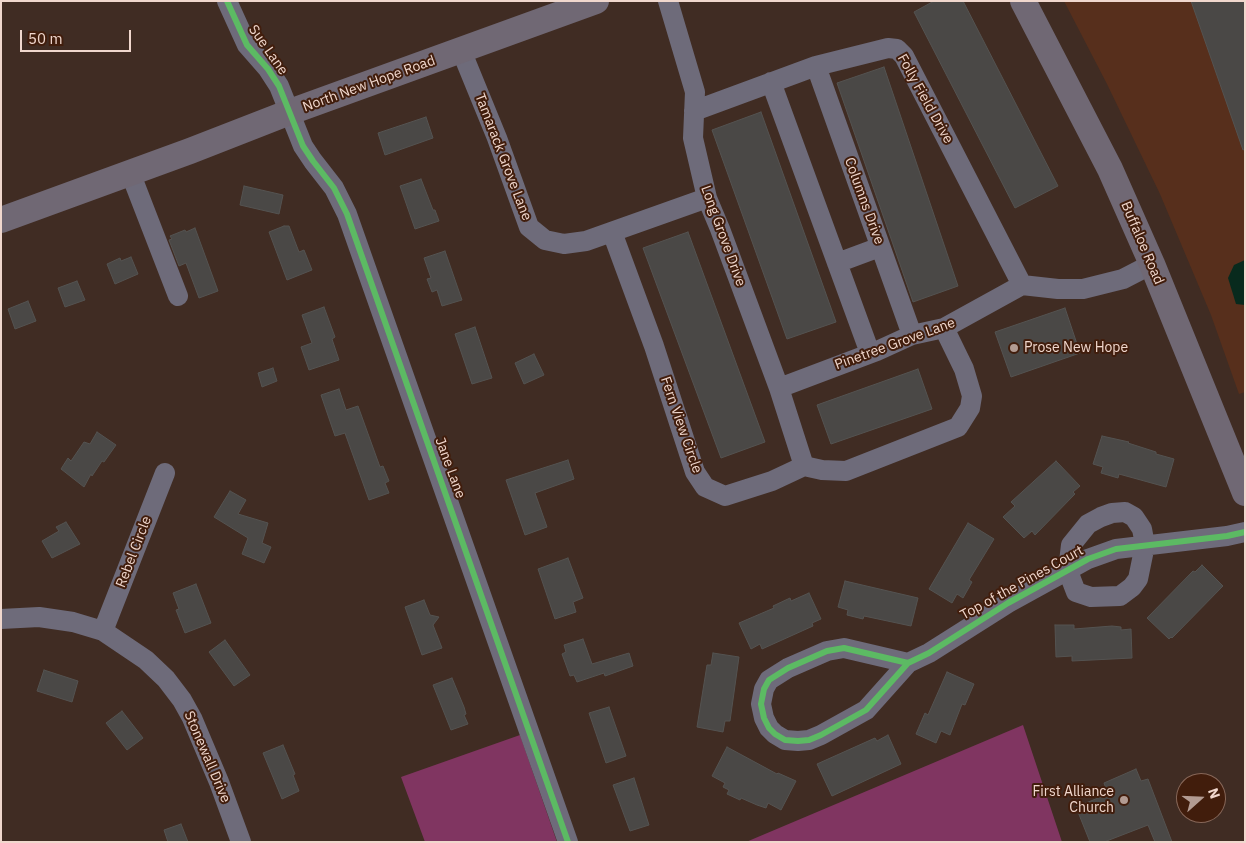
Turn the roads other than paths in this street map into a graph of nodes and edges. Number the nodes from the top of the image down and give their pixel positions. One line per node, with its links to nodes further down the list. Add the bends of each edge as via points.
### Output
1 (227, 1): 9 (street, Sue Lane, via 247,45 279,86)
2 (596, 1): 5 (main road, North New Hope Road)
3 (668, 1): 8 (street, Long Grove Drive, via 691,74 695,92)
4 (1023, 1): 16 (main road, Buffaloe Road, via 1110,169)
5 (462, 50): 9 (main road, North New Hope Road); 13 (street, Tamarack Grove Lane, via 498,138 529,228 545,240 564,244)
6 (816, 66): 7 (street, Folly Field Drive); 14 (street, Columns Drive); 17 (street, Folly Field Drive, via 888,48 897,49 904,56)
7 (771, 82): 8 (street, Folly Field Drive); 15 (street)
8 (694, 111): 11 (street, Long Grove Drive, via 693,138)
9 (290, 112): 10 (main road, North New Hope Road); 33 (street, Jane Lane, via 303,146 334,188 347,214)
10 (130, 172): 12 (main road, North New Hope Road); 18 (street)
11 (707, 198): 13 (street, Tamarack Grove Lane); 22 (street, Long Grove Drive)
12 (1, 220)
13 (612, 232): 23 (street, Fern View Circle, via 695,472 705,487 724,496)
14 (880, 246): 15 (street); 20 (street, Columns Drive)
15 (837, 263): 21 (street)
16 (1152, 264): 17 (street, via 1122,279 1083,289); 25 (main road, Buffaloe Road)
17 (1022, 285): 19 (street, Pinetree Grove Lane)
18 (178, 296)
19 (944, 328): 20 (street, Pinetree Grove Lane); 23 (street, via 964,369 972,396 970,408 958,427 846,471)
20 (912, 335): 21 (street, Pinetree Grove Lane)
21 (870, 353): 22 (street, Pinetree Grove Lane)
22 (779, 388): 23 (street, Long Grove Drive)
23 (804, 466)
24 (165, 474): 30 (street, Rebel Circle)
25 (1245, 493)
26 (1245, 532): 27 (street, Top of the Pines Court)
27 (1145, 545): 28 (street, Top of the Pines Court, via 1116,549 1088,559); 28 (street, Top of the Pines Court, via 1138,579 1120,596 1091,597 1076,592); 28 (street, Top of the Pines Court, via 1142,529 1134,517 1125,512 1106,515 1088,524 1070,545)
28 (1068, 571): 31 (street, Top of the Pines Court)
29 (1, 619): 30 (street, Stonewall Drive, via 38,617)
30 (103, 631): 32 (street, Stonewall Drive, via 146,660 182,700 203,744)
31 (908, 663): 31 (street, Top of the Pines Court, via 844,648 827,651 788,668 770,680 761,704 764,718 769,728 785,740 804,740 821,735 866,710)
32 (241, 842)
33 (568, 842)

